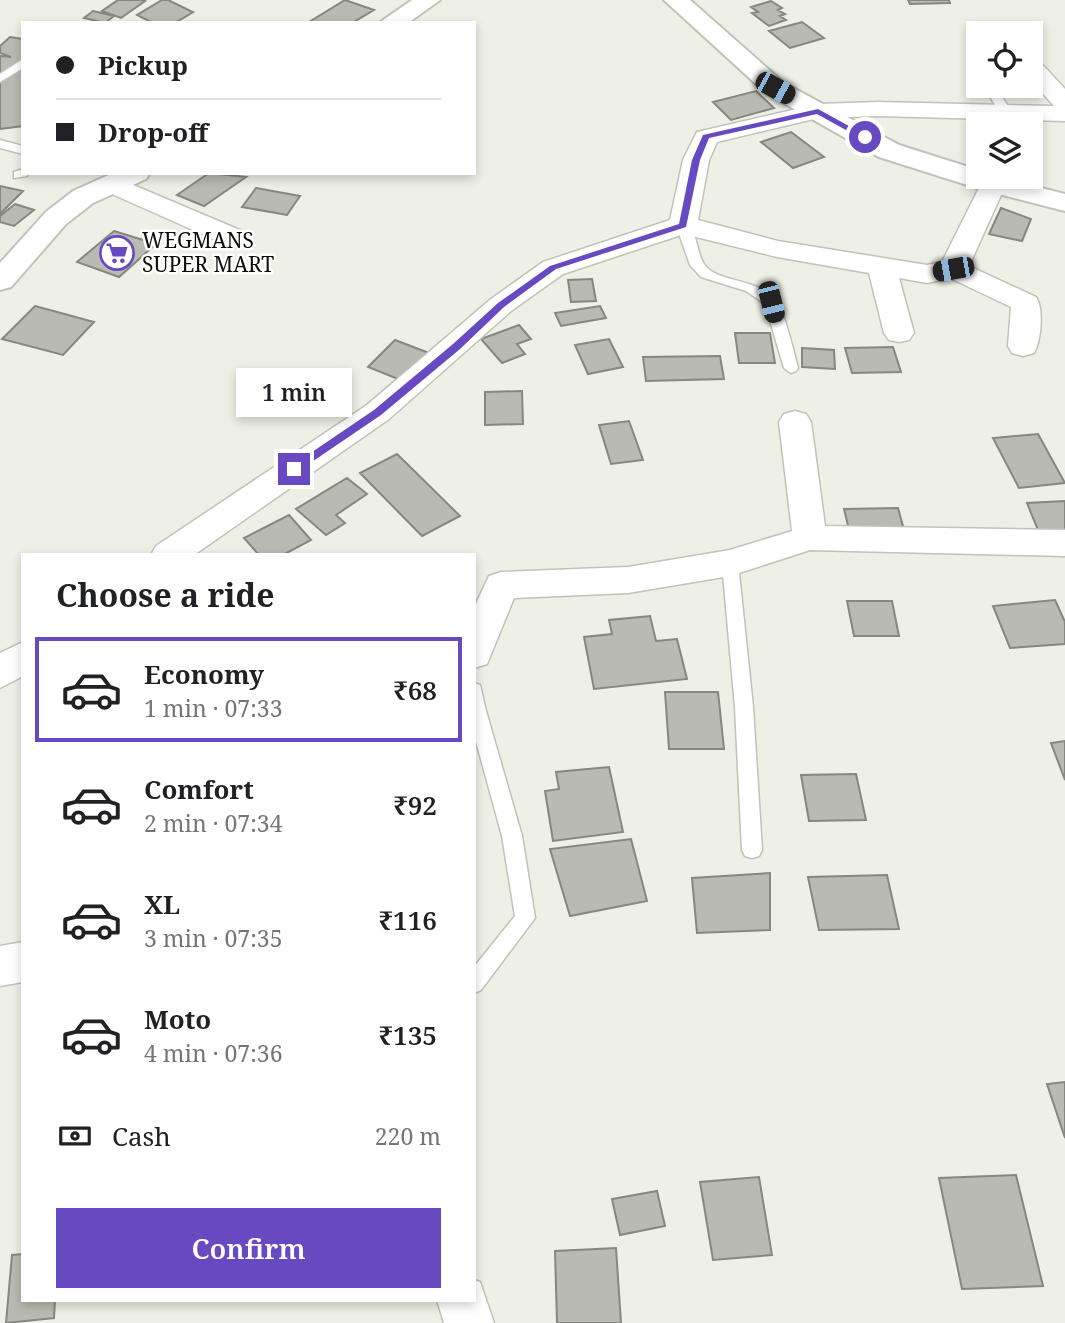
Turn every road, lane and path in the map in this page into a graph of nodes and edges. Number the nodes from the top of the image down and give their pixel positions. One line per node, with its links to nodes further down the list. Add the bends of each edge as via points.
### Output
1 (428, 0): 3 (main road)
2 (676, 0): 8 (main road, via 775,88)
3 (394, 21)
4 (21, 63): 5 (lane)
5 (0, 79)
6 (1043, 79): 7 (street)
7 (1065, 104)
8 (818, 111): 9 (street); 14 (main road, via 889,150); 19 (street, via 706,136 696,160)
9 (966, 112)
10 (1043, 114): 11 (street)
11 (1065, 114)
12 (0, 144): 13 (lane)
13 (21, 149)
14 (966, 175)
15 (124, 178): 20 (street); 23 (main road, via 83,197 56,218)
16 (991, 189): 22 (street)
17 (1012, 189): 18 (main road)
18 (1065, 203)
19 (683, 225): 21 (street, via 777,249); 26 (lane, via 696,265 706,274 751,288 771,302); 30 (street, via 553,268 501,305 378,412)
20 (239, 240)
21 (882, 267): 22 (street, via 927,274); 24 (street)
22 (953, 269): 25 (street, via 1026,303)
23 (0, 281)
24 (898, 333)
25 (1023, 346)
26 (791, 368)
27 (795, 422): 28 (street)
28 (810, 538): 29 (street); 31 (street)
29 (1065, 543)
30 (171, 553)
31 (730, 563): 32 (street, via 628,580 501,585); 36 (lane)
32 (476, 649)
33 (21, 657): 34 (street)
34 (0, 673)
35 (476, 704): 39 (lane, via 512,836 525,918)
36 (752, 850)
37 (21, 962): 38 (street)
38 (0, 967)
39 (476, 980)
40 (463, 1302): 41 (street)
41 (469, 1323)

